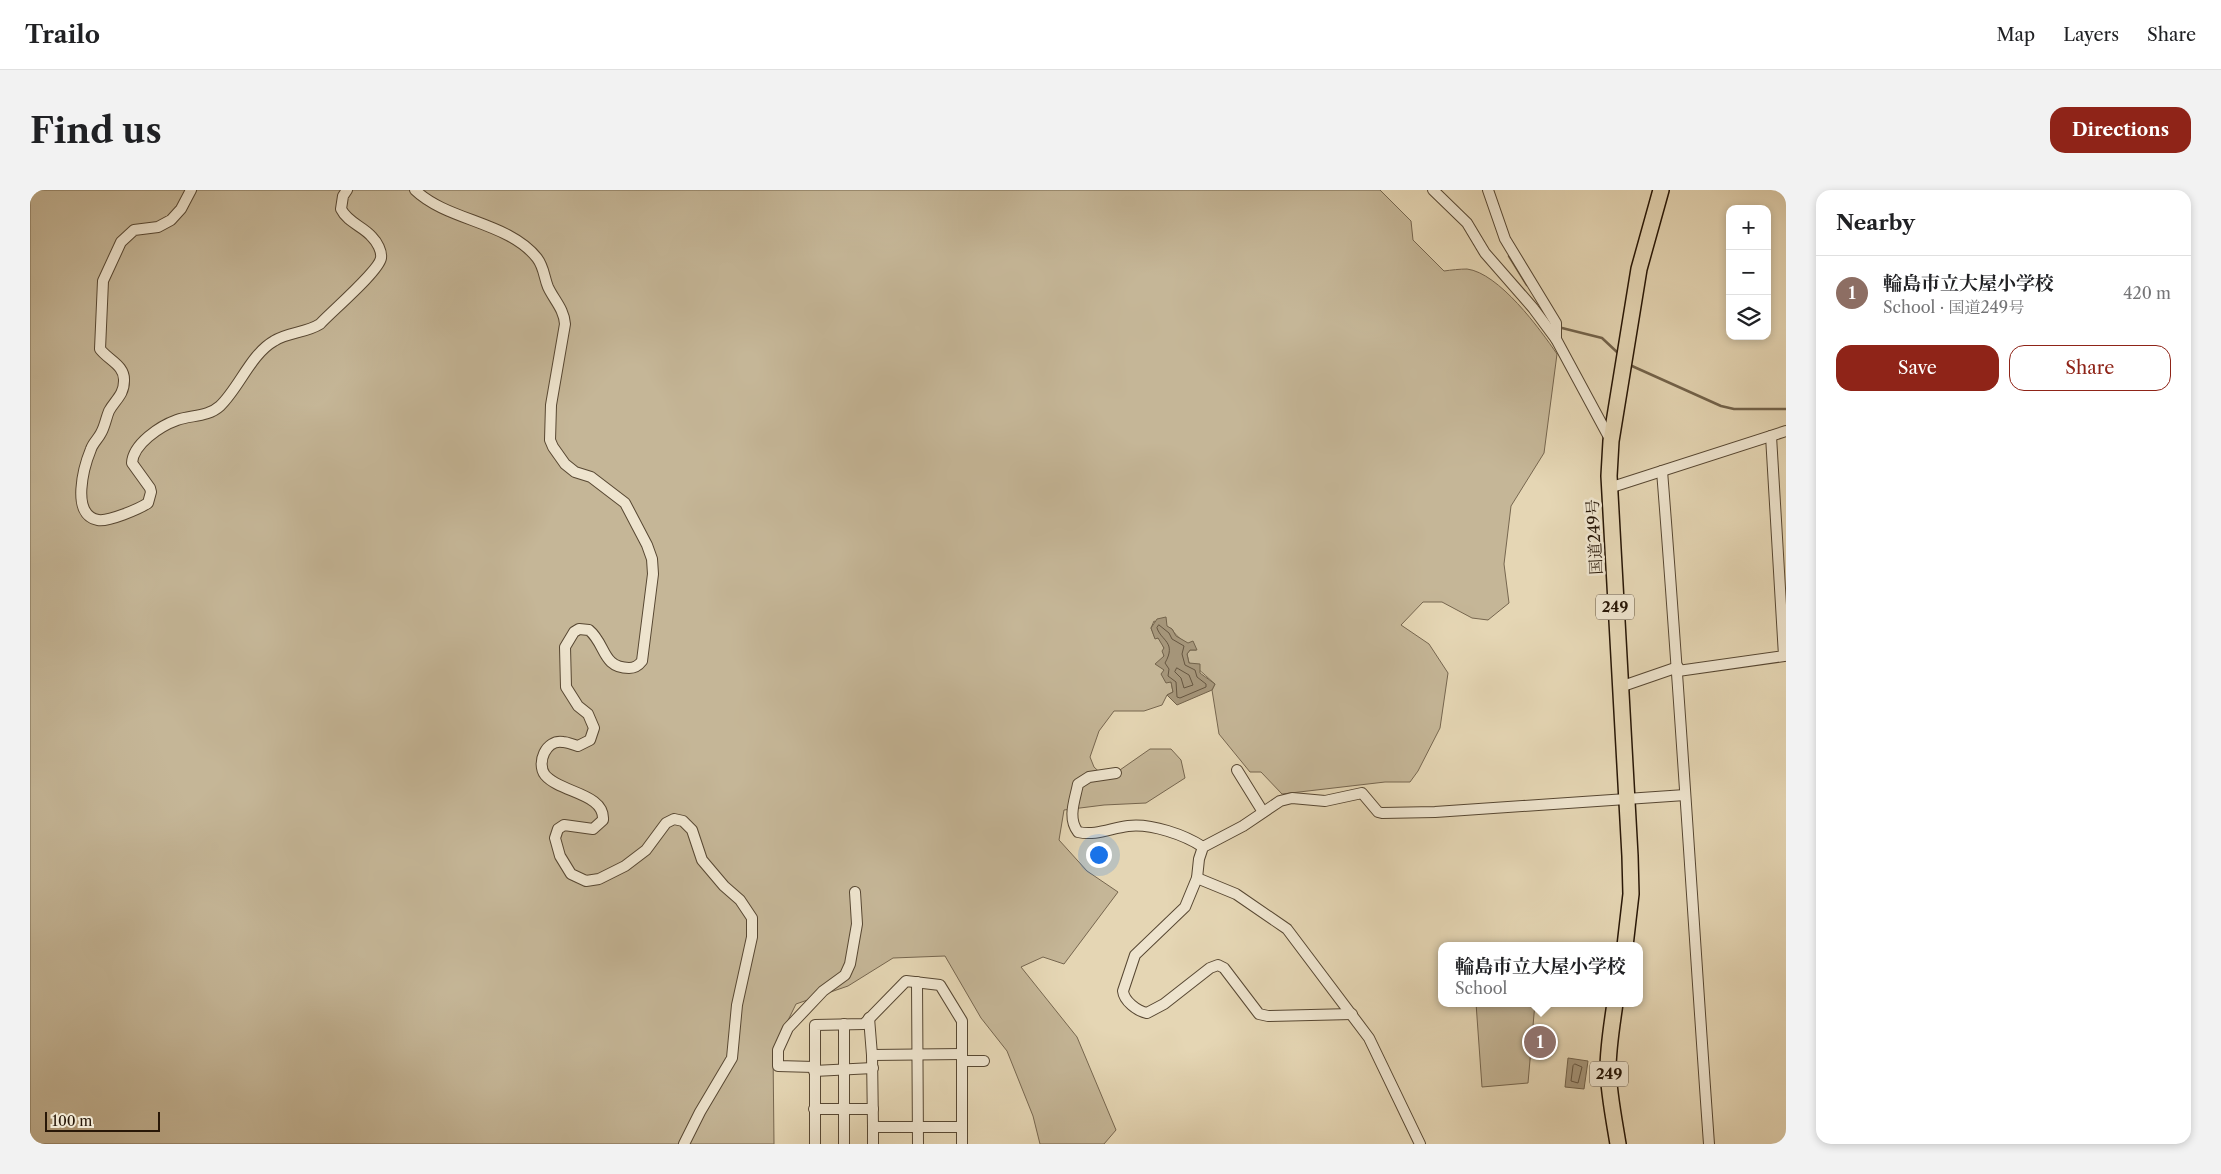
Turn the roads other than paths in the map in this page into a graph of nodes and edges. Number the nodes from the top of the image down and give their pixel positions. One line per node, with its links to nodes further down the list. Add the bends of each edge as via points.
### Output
1 (191, 190): 2 (street, via 171,220 158,227 137,228 124,238 103,282 100,349 117,364 124,374 124,382 121,395 109,411 101,434 90,450 86,467 82,507 97,520 109,520 148,503 150,488 132,463 133,455 146,440 177,420 218,407 268,345 310,331 320,324 376,268 381,255 378,246 347,218 341,208)
2 (347, 190)
3 (415, 190): 43 (street, via 430,202 493,228 534,254 540,262 564,314 565,324 551,405 552,447 565,464 591,477 625,503 652,559 642,661 632,668 620,668 611,664 590,630 574,632 565,647 564,680 572,700 593,722 594,733 590,740 578,746 563,742 552,745 541,762 547,777 562,788 594,800 603,812 603,820 593,829 567,824 555,833 560,856 575,877 592,881 618,871 646,850 666,823 679,820 690,827 702,860 740,900 752,918 752,936 737,1005 732,1058)
4 (1433, 190): 7 (street, via 1468,223 1485,253)
5 (1488, 190): 7 (street, via 1506,239)
6 (1661, 190): 10 (highway, 国道249号 / 249, via 1641,261)
7 (1556, 331): 10 (street)
8 (1786, 431): 9 (street)
9 (1771, 436): 11 (street); 13 (street, via 1784,656)
10 (1611, 441): 12 (highway, 国道249号 / 249)
11 (1662, 471): 12 (street); 13 (street)
12 (1609, 488): 14 (highway, 国道249号 / 249)
13 (1678, 669): 14 (street); 17 (street)
14 (1620, 687): 18 (highway, 国道249号 / 249)
15 (1237, 770): 19 (street)
16 (1116, 773): 20 (street, via 1089,777 1078,784 1072,816 1078,832 1096,834 1130,825 1188,837)
17 (1685, 795): 18 (street); 50 (street)
18 (1626, 799): 19 (street, via 1382,813 1357,793 1325,800 1292,798 1280,801); 23 (highway, 国道249号 / 249, via 1630,894)
19 (1263, 812): 20 (street)
20 (1203, 847): 21 (street)
21 (1197, 878): 26 (street, via 1236,894 1287,929); 26 (street, via 1185,907 1135,955 1123,991 1133,1006 1143,1012 1154,1010 1218,965 1224,968 1259,1014)
22 (855, 892): 34 (street, via 857,924 850,964 844,975 823,991 788,1028 778,1050 778,1066)
23 (1625, 942)
24 (917, 982): 27 (street, via 902,983); 30 (street); 31 (street, via 940,986 961,1018)
25 (1615, 1007): 42 (highway, 249, via 1608,1072)
26 (1352, 1014): 49 (street, via 1369,1038)
27 (869, 1018): 28 (street, via 864,1024); 29 (street)
28 (844, 1024): 34 (street, via 815,1025); 35 (street)
29 (872, 1055): 30 (street); 33 (street)
30 (918, 1055): 31 (street); 40 (street)
31 (962, 1057): 32 (street); 41 (street)
32 (984, 1061)
33 (873, 1068): 35 (street); 38 (street)
34 (814, 1069): 35 (street); 36 (street)
35 (843, 1069): 37 (street)
36 (814, 1109): 37 (street); 44 (street)
37 (844, 1109): 38 (street); 45 (street)
38 (873, 1109): 39 (street)
39 (873, 1127): 40 (street); 46 (street)
40 (917, 1127): 41 (street); 47 (street)
41 (962, 1127): 48 (street)
42 (1616, 1143)
43 (684, 1144)
44 (815, 1144)
45 (844, 1144)
46 (873, 1144)
47 (918, 1144)
48 (962, 1144)
49 (1420, 1144)
50 (1709, 1144)

